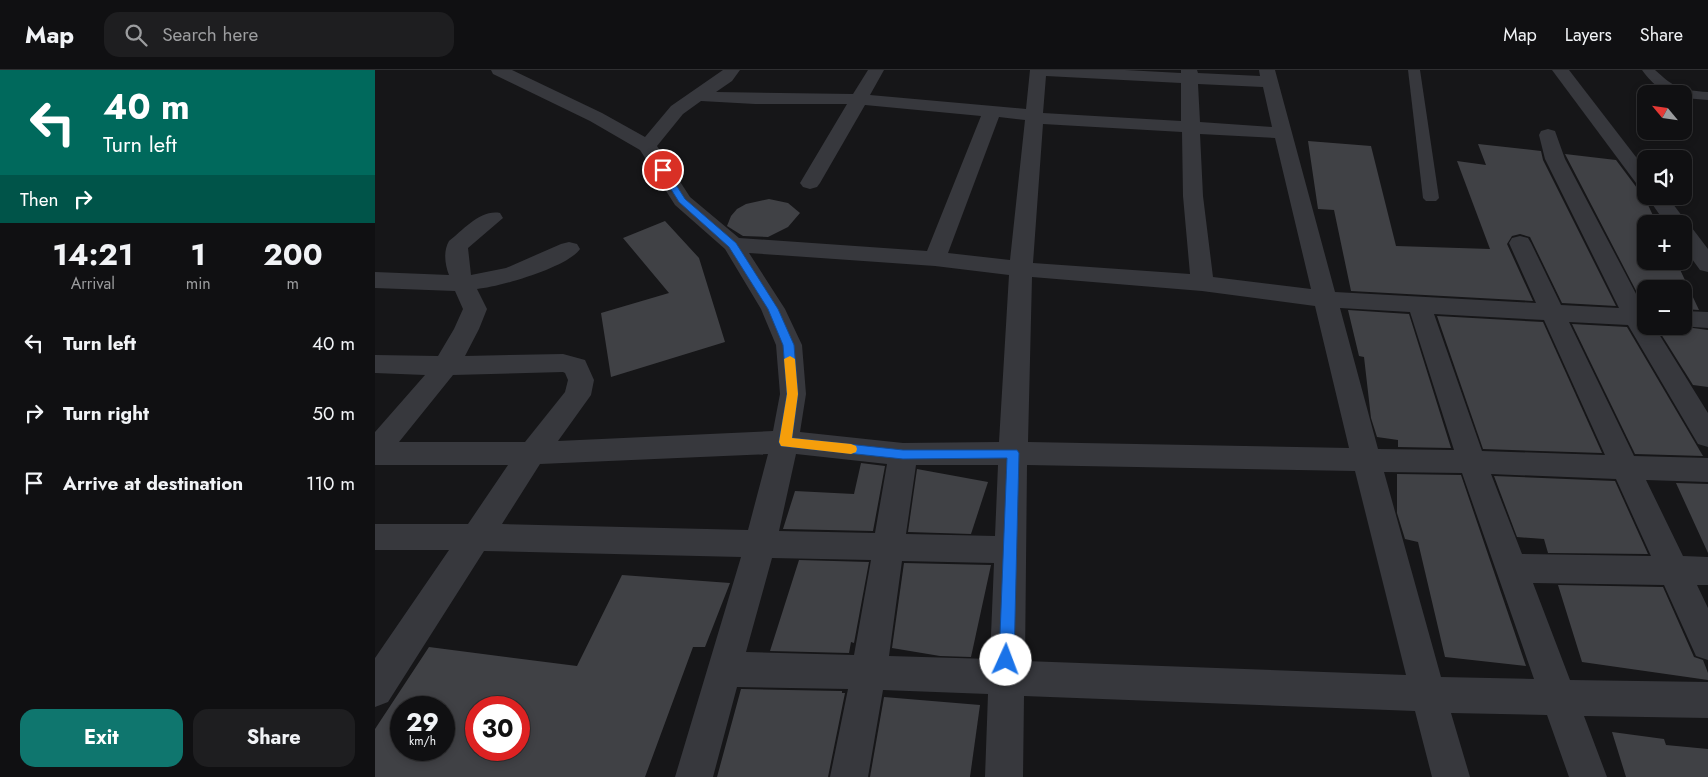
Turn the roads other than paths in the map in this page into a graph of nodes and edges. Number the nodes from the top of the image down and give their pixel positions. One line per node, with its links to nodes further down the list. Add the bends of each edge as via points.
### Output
1 (499, 70): 20 (street, via 596,117)
2 (732, 70): 12 (street, via 727,77)
3 (876, 70): 14 (street)
4 (1038, 70): 8 (street); 16 (street)
5 (1414, 70): 23 (lane)
6 (1560, 70): 21 (street)
7 (1648, 70): 10 (lane)
8 (1190, 75): 9 (street); 17 (street)
9 (1268, 76): 18 (street)
10 (1664, 85)
11 (1693, 95): 13 (lane)
12 (698, 96): 14 (street); 20 (street, via 677,110)
13 (1708, 96)
14 (859, 99): 15 (street); 22 (street)
15 (992, 112): 16 (street); 29 (street)
16 (1034, 116): 17 (street); 31 (street)
17 (1191, 128): 18 (street); 34 (street, via 1193,196)
18 (1283, 133): 35 (street)
19 (1548, 135): 37 (street, via 1555,159)
20 (647, 146): 27 (street, via 682,201)
21 (1637, 172)
22 (810, 183)
23 (1431, 198)
24 (492, 218): 33 (street, via 457,246 455,258)
25 (1519, 243): 38 (street)
26 (1692, 244): 30 (street)
27 (733, 245): 29 (street); 46 (street, via 773,309 789,345 793,394)
28 (569, 248): 33 (street, via 539,265 493,279)
29 (935, 259): 31 (street)
30 (1708, 265)
31 (1021, 269): 34 (street); 49 (street)
32 (375, 280): 33 (street)
33 (462, 282): 44 (street, via 475,309)
34 (1202, 283): 35 (street)
35 (1325, 299): 36 (street); 51 (street)
36 (1419, 304): 38 (street); 52 (street)
37 (1637, 311)
38 (1553, 312): 39 (street); 53 (street)
39 (1637, 318)
40 (1692, 320): 41 (street)
41 (1708, 320)
42 (1651, 335): 45 (street)
43 (375, 364): 44 (street)
44 (447, 366): 47 (street); 48 (street, via 563,363 575,367 581,380 578,395)
45 (1708, 436)
46 (785, 442): 48 (street); 50 (street); 57 (street)
47 (375, 453): 48 (street)
48 (532, 453): 56 (street)
49 (1013, 453): 50 (street); 51 (street); 59 (street)
50 (903, 454): 58 (street)
51 (1368, 460): 52 (street); 69 (street)
52 (1473, 462): 53 (street); 60 (street)
53 (1626, 468): 54 (street); 61 (street)
54 (1708, 470)
55 (375, 537): 56 (street)
56 (475, 537): 57 (street); 64 (street)
57 (760, 544): 58 (street); 65 (street)
58 (889, 548): 59 (street); 66 (street)
59 (1010, 550): 67 (street)
60 (1511, 568): 61 (street); 70 (street)
61 (1673, 569): 62 (street); 63 (street)
62 (1708, 571)
63 (1708, 644)
64 (386, 655): 68 (street)
65 (724, 668): 66 (street); 72 (street)
66 (869, 671): 67 (street); 73 (street)
67 (1006, 678): 69 (street); 74 (street)
68 (375, 689)
69 (1429, 694): 70 (street); 75 (street)
70 (1559, 699): 71 (street); 76 (street)
71 (1708, 700)
72 (694, 777)
73 (849, 777)
74 (1004, 777)
75 (1451, 777)
76 (1588, 777)

